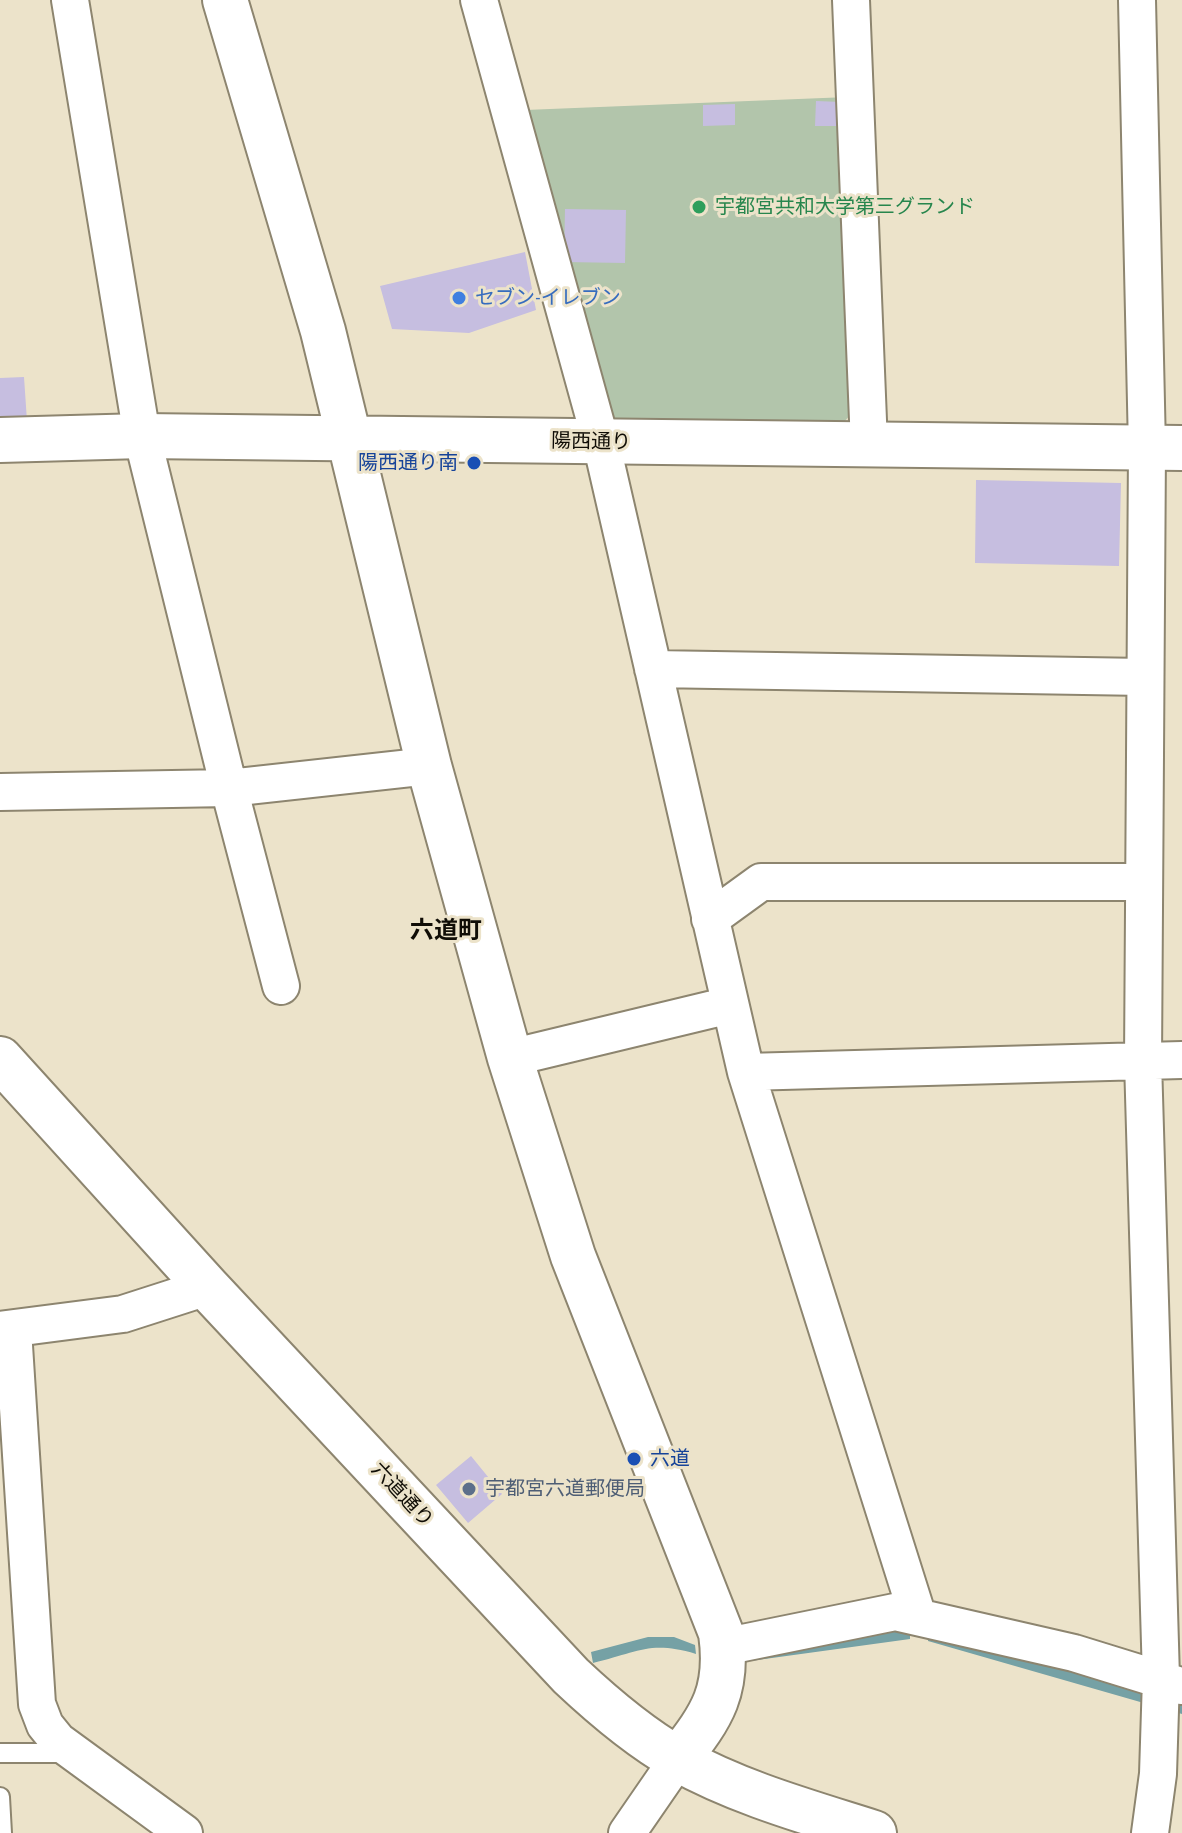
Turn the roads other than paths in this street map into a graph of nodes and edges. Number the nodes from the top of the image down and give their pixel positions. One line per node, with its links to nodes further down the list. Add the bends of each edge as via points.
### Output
1 (70, 0): 6 (street)
2 (225, 0): 7 (street, via 284,191)
3 (479, 0): 9 (street)
4 (851, 0): 10 (street)
5 (1137, 0): 11 (street)
6 (142, 436): 7 (street, 陽西通り); 8 (street, 陽西通り); 15 (street)
7 (351, 439): 9 (street, 陽西通り); 14 (street)
8 (0, 440)
9 (601, 442): 10 (street, 陽西通り); 12 (street)
10 (869, 445): 11 (street, 陽西通り)
11 (1164, 448): 13 (street)
12 (653, 669): 13 (street); 18 (street)
13 (1145, 677): 17 (street)
14 (429, 766): 15 (street); 21 (street)
15 (229, 788): 16 (street); 19 (street)
16 (0, 792)
17 (1144, 882): 18 (street, via 761,882); 24 (street)
18 (710, 919): 20 (street)
19 (281, 986)
20 (730, 1005): 21 (street); 25 (street)
21 (510, 1058): 29 (street, via 573,1256 713,1605)
22 (0, 1059): 26 (street, 六道通り)
23 (1182, 1060): 24 (street)
24 (1143, 1061): 25 (street); 30 (street)
25 (746, 1072): 28 (street)
26 (207, 1287): 27 (street, via 123,1314); 33 (street, 六道通り, via 571,1676 626,1725)
27 (6, 1330): 32 (street, via 37,1704 45,1725)
28 (918, 1617): 29 (street, via 895,1612); 30 (street)
29 (723, 1647): 33 (street, via 724,1677 715,1707)
30 (1172, 1682): 39 (street)
31 (0, 1753): 32 (lane)
32 (72, 1753): 36 (street)
33 (678, 1759): 37 (street); 38 (street, 六道通り, via 766,1798)
34 (0, 1797): 35 (lane)
35 (2, 1833)
36 (184, 1833)
37 (627, 1833)
38 (874, 1833)
39 (1150, 1833)

